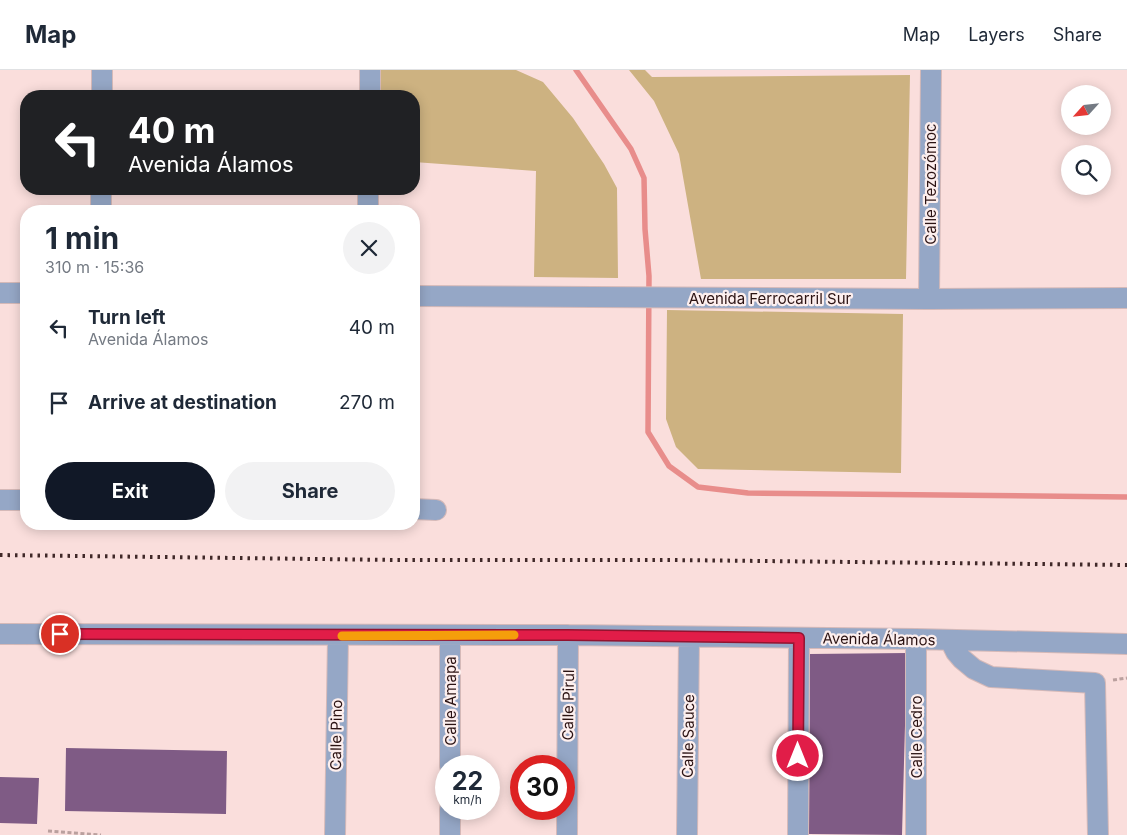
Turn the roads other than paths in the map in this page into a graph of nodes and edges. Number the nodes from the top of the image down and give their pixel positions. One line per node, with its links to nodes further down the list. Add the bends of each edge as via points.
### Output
1 (102, 70): 4 (street)
2 (370, 70): 5 (street)
3 (931, 70): 10 (street, Calle Tezozómoc)
4 (102, 90)
5 (370, 90)
6 (0, 293): 7 (street)
7 (20, 293)
8 (420, 296): 10 (street, Avenida Ferrocarril Sur)
9 (1127, 298): 10 (street, Avenida Ferrocarril Sur)
10 (929, 299)
11 (0, 500): 12 (street)
12 (20, 500)
13 (420, 509): 14 (street)
14 (436, 510)
15 (0, 634): 18 (street, Avenida Álamos)
16 (450, 635): 17 (street, Avenida Álamos); 18 (street, Avenida Álamos); 24 (street, Calle Amapa)
17 (568, 635): 19 (street, Avenida Álamos); 28 (street, Calle Pirul)
18 (338, 636): 26 (street, Calle Pino)
19 (689, 638): 20 (street, Avenida Álamos); 29 (street, Calle Sauce)
20 (799, 638): 21 (street, Avenida Álamos); 30 (street)
21 (916, 639): 22 (street, Avenida Álamos); 31 (street, Calle Cedro)
22 (950, 640): 23 (street, Avenida Álamos); 32 (street, via 962,659 991,677 1095,683)
23 (1127, 644)
24 (450, 755)
25 (450, 820): 27 (street)
26 (335, 835)
27 (450, 835)
28 (566, 835)
29 (687, 835)
30 (798, 835)
31 (916, 835)
32 (1098, 835)

